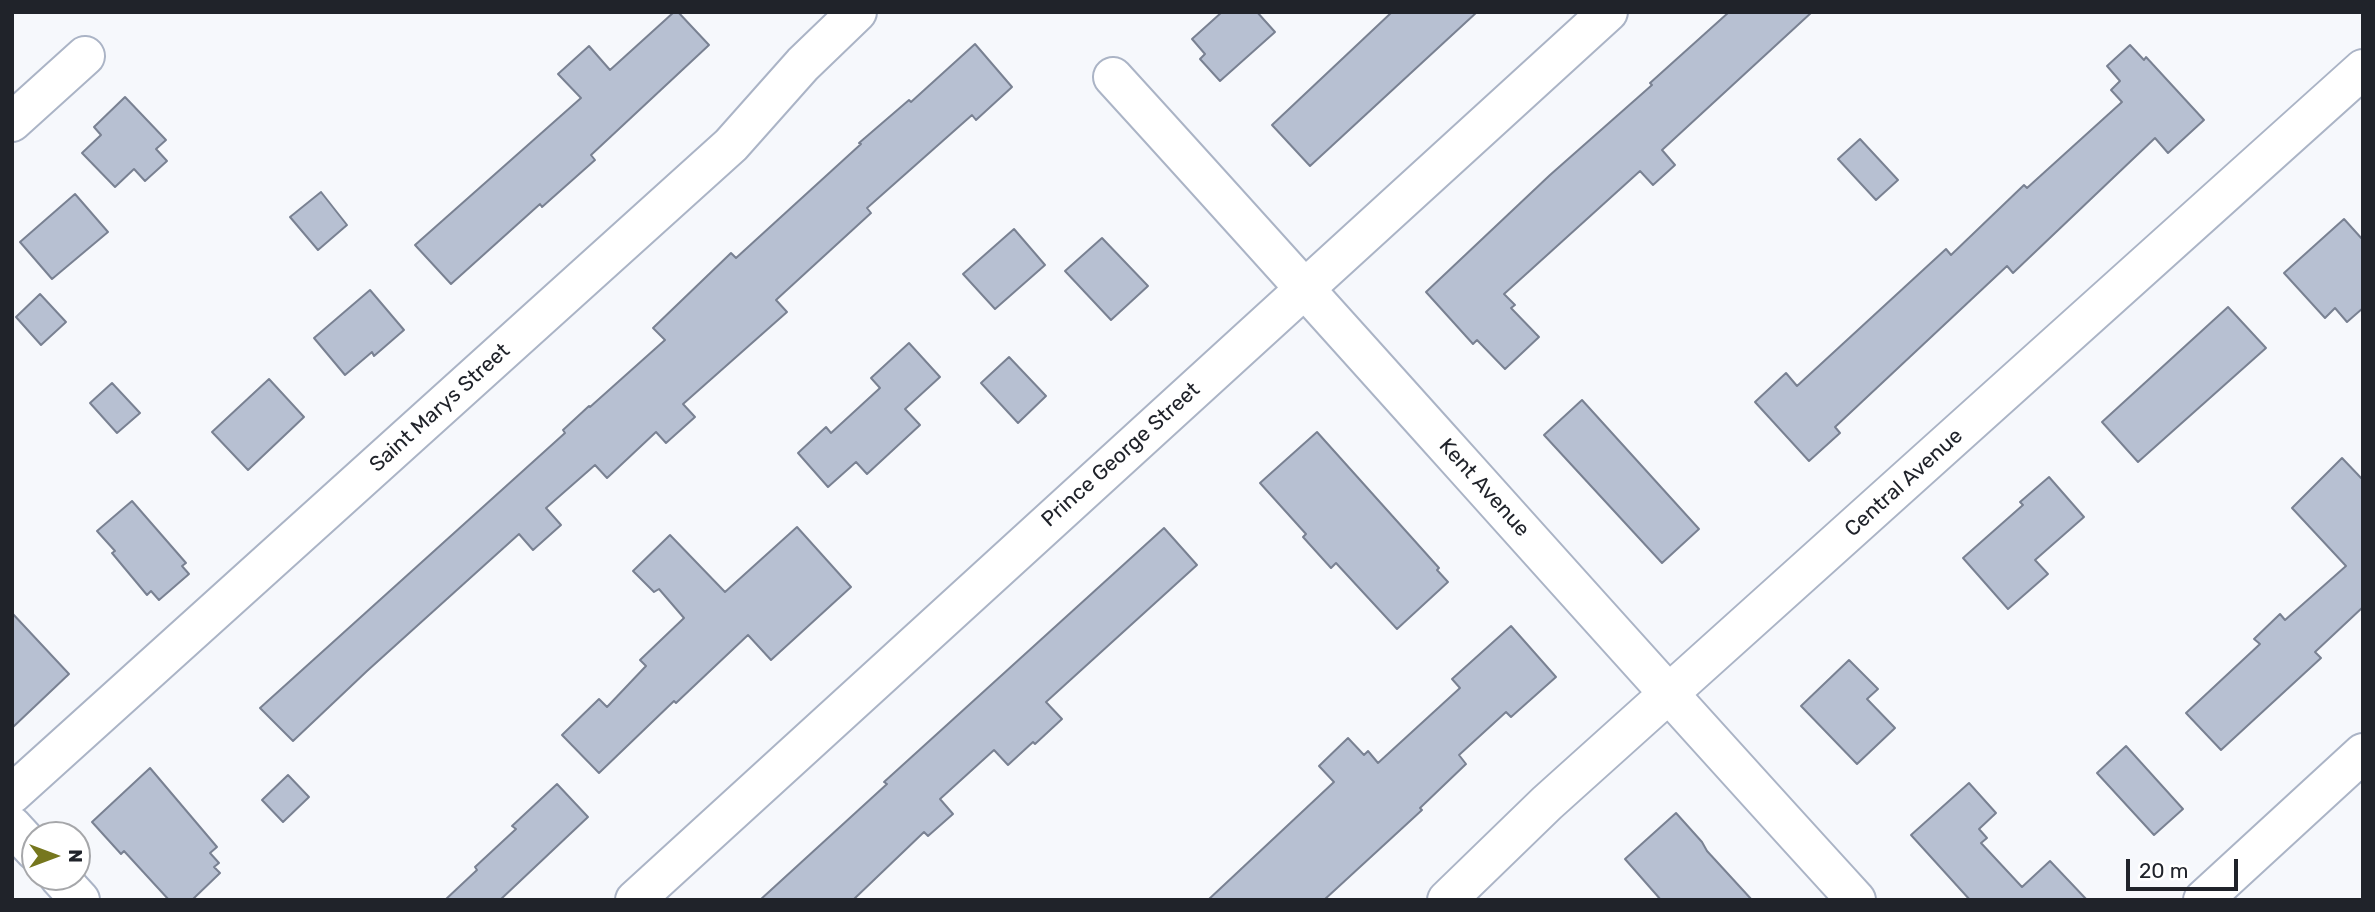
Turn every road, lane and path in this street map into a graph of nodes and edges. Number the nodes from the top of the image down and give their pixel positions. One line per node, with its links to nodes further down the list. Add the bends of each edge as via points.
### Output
1 (857, 12): 10 (street, Saint Marys Street, via 731,145)
2 (1608, 12): 7 (street, Prince George Street)
3 (85, 56): 6 (street)
4 (2363, 69): 8 (street, Central Avenue)
5 (1113, 77): 7 (street, Kent Avenue)
6 (12, 122)
7 (1305, 287): 8 (street, Kent Avenue); 11 (street, Prince George Street)
8 (1669, 696): 12 (street, Central Avenue); 13 (street, Kent Avenue)
9 (2363, 753): 14 (street)
10 (12, 794)
11 (635, 900)
12 (1447, 900)
13 (1856, 900)
14 (2203, 900)

